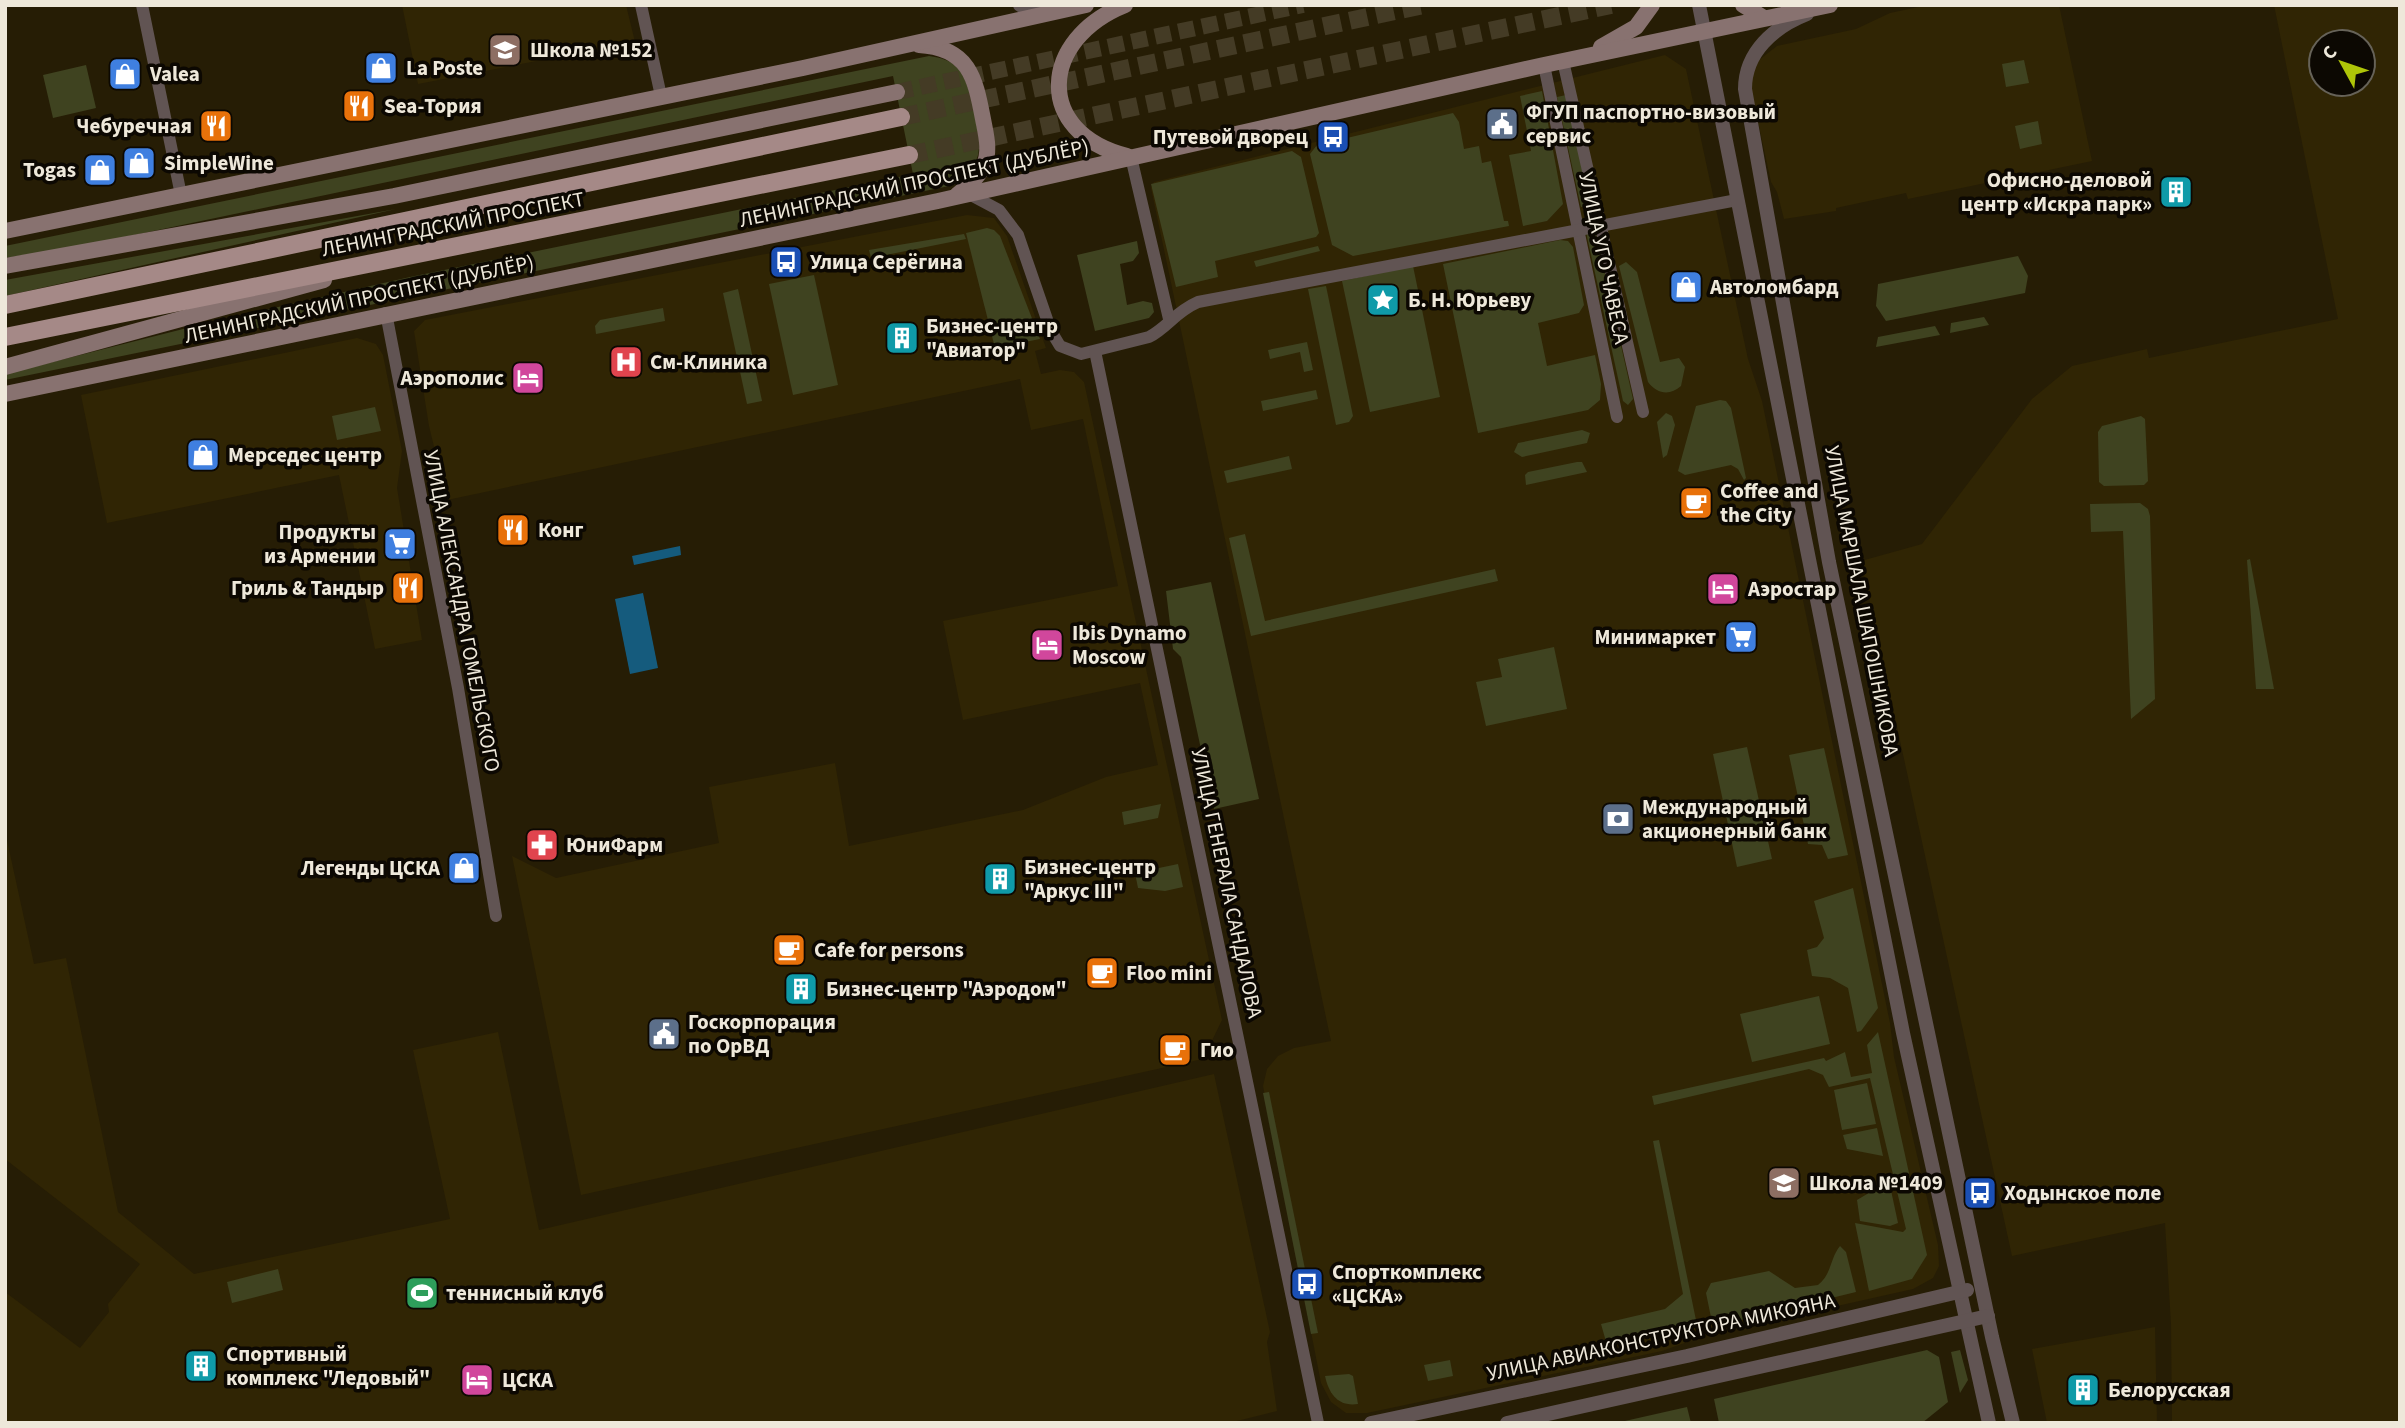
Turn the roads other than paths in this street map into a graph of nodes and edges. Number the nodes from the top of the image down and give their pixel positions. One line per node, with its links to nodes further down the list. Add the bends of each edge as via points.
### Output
1 (142, 5): 23 (street)
2 (641, 5): 18 (street)
3 (1020, 5): 10 (street)
4 (1086, 5): 10 (main road)
5 (1125, 5): 21 (main road, via 1087,26 1074,39 1059,80 1066,112 1079,131 1095,145)
6 (1652, 5): 14 (main road, via 1636,27)
7 (1699, 5): 12 (street, УЛИЦА МАРШАЛА ШАПОШНИКОВА)
8 (1743, 5): 11 (main road)
9 (1830, 5): 11 (main road, ЛЕНИНГРАДСКИЙ ПРОСПЕКТ (ДУБЛЁР)); 41 (street, УЛИЦА МАРШАЛА ШАПОШНИКОВА, via 1787,23 1765,41 1747,69 1745,89 1829,562)
10 (1045, 13): 13 (main road)
11 (1764, 18): 12 (main road, ЛЕНИНГРАДСКИЙ ПРОСПЕКТ (ДУБЛЁР))
12 (1704, 31): 14 (main road, ЛЕНИНГРАДСКИЙ ПРОСПЕКТ (ДУБЛЁР)); 24 (street, УЛИЦА МАРШАЛА ШАПОШНИКОВА)
13 (903, 44): 18 (main road); 25 (main road, via 956,55 977,84 987,155 983,167 968,187)
14 (1583, 57): 15 (main road, ЛЕНИНГРАДСКИЙ ПРОСПЕКТ (ДУБЛЁР))
15 (1563, 61): 16 (main road, ЛЕНИНГРАДСКИЙ ПРОСПЕКТ (ДУБЛЁР)); 26 (street, УЛИЦА УГО ЧАВЕСА)
16 (1544, 65): 21 (main road, ЛЕНИНГРАДСКИЙ ПРОСПЕКТ (ДУБЛЁР)); 27 (street, УЛИЦА УГО ЧАВЕСА)
17 (897, 92): 30 (main road, via 381,199)
18 (661, 96): 23 (main road)
19 (901, 117): 31 (main road, ЛЕНИНГРАДСКИЙ ПРОСПЕКТ)
20 (909, 155): 29 (main road, ЛЕНИНГРАДСКИЙ ПРОСПЕКТ)
21 (1131, 157): 22 (main road, ЛЕНИНГРАДСКИЙ ПРОСПЕКТ (ДУБЛЁР)); 33 (street)
22 (969, 194): 25 (main road, ЛЕНИНГРАДСКИЙ ПРОСПЕКТ (ДУБЛЁР)); 35 (street, via 999,210 1012,224 1060,346 1081,354)
23 (181, 195): 28 (main road)
24 (1737, 200): 26 (street); 42 (street, УЛИЦА МАРШАЛА ШАПОШНИКОВА, via 1901,1022)
25 (938, 201): 32 (main road, ЛЕНИНГРАДСКИЙ ПРОСПЕКТ (ДУБЛЁР))
26 (1601, 226): 27 (street); 38 (street, УЛИЦА УГО ЧАВЕСА)
27 (1579, 230): 33 (street, via 1198,302); 39 (street, УЛИЦА УГО ЧАВЕСА)
28 (5, 231)
29 (404, 257): 34 (main road, ЛЕНИНГРАДСКИЙ ПРОСПЕКТ); 36 (main road)
30 (5, 267)
31 (5, 305)
32 (387, 313): 37 (main road, ЛЕНИНГРАДСКИЙ ПРОСПЕКТ (ДУБЛЁР)); 40 (street, УЛИЦА АЛЕКСАНДРА ГОМЕЛЬСКОГО)
33 (1169, 318): 35 (street, via 1149,337)
34 (5, 337)
35 (1095, 351): 45 (street, УЛИЦА ГЕНЕРАЛА САНДАЛОВА)
36 (5, 368)
37 (5, 394)
38 (1643, 412)
39 (1617, 417)
40 (496, 916)
41 (1981, 1287): 42 (street, УЛИЦА АВИАКОНСТРУКТОРА МИКОЯНА); 43 (street, УЛИЦА МАРШАЛА ШАПОШНИКОВА)
42 (1961, 1291): 44 (street, УЛИЦА МАРШАЛА ШАПОШНИКОВА); 46 (street, УЛИЦА АВИАКОНСТРУКТОРА МИКОЯНА, via 1687,1356)
43 (1987, 1316): 44 (street); 49 (street, УЛИЦА МАРШАЛА ШАПОШНИКОВА)
44 (1966, 1320): 47 (street); 48 (street, УЛИЦА МАРШАЛА ШАПОШНИКОВА)
45 (1318, 1423)
46 (1371, 1423)
47 (1507, 1423)
48 (1989, 1423)
49 (2013, 1423)

